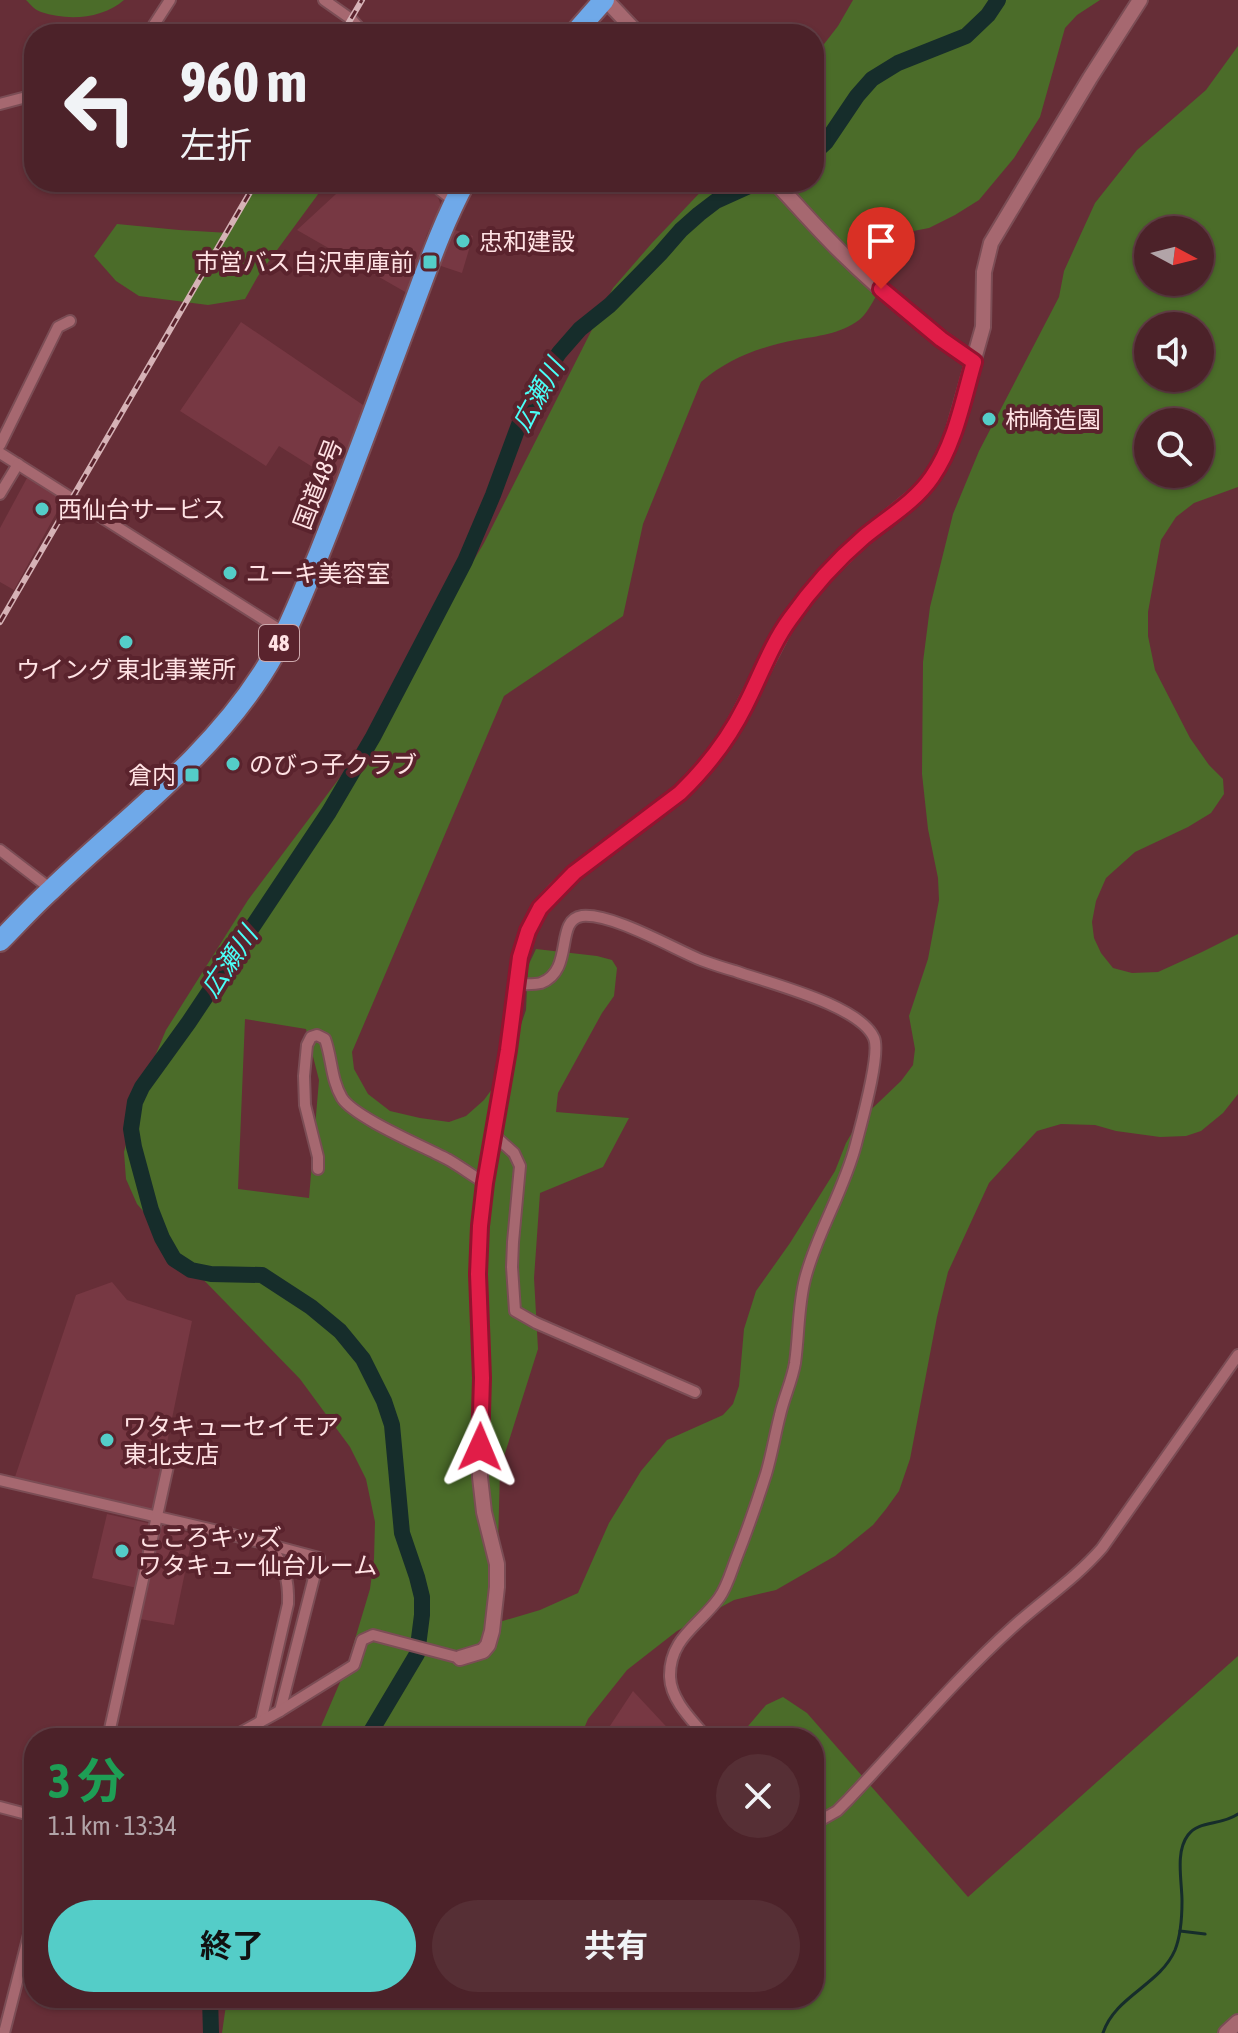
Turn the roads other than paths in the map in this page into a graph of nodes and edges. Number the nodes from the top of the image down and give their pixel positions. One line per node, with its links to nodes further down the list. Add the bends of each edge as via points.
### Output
1 (170, 0): 5 (street)
2 (324, 0): 6 (street)
3 (605, 0): 7 (highway); 8 (street)
4 (1140, 0): 16 (street, via 991,243)
5 (154, 24)
6 (356, 24)
7 (583, 24)
8 (628, 24)
9 (24, 98): 10 (street)
10 (0, 104)
11 (443, 192): 14 (street)
12 (459, 192): 14 (highway, 国道48号 / 48)
13 (784, 192): 16 (street, via 901,307)
14 (454, 201): 21 (highway, 国道48号 / 48)
15 (70, 321): 17 (street, via 58,327)
16 (974, 362): 25 (street, via 952,437 931,479 862,539 806,598 788,621 731,731 693,781 574,873 540,908 520,957)
17 (0, 445)
18 (0, 453): 19 (street)
19 (18, 464): 20 (street); 21 (street)
20 (0, 494)
21 (285, 633): 23 (highway, 国道48号 / 48, via 257,681 207,745)
22 (0, 850): 23 (street)
23 (51, 889): 24 (highway, 国道48号 / 48)
24 (0, 941)
25 (517, 984): 26 (street); 40 (street, via 539,983 555,972 573,920 606,919 848,1013 874,1038 876,1050 851,1164 804,1281 795,1362 767,1471 720,1597 686,1633 673,1659 674,1694)
26 (494, 1135): 28 (street); 30 (street, via 520,1166 512,1267 515,1311)
27 (318, 1169): 28 (street, via 304,1076 307,1045 317,1035 325,1039 342,1098 351,1107)
28 (485, 1183): 35 (street, via 478,1274 480,1477 497,1587 488,1645)
29 (1238, 1355): 43 (street, via 1102,1548 964,1674 848,1800)
30 (695, 1392)
31 (170, 1457): 33 (street)
32 (0, 1480): 33 (street)
33 (156, 1516): 34 (street); 38 (street)
34 (270, 1544): 36 (street, via 319,1558); 37 (street, via 286,1572 288,1604)
35 (460, 1658): 36 (street, via 366,1636 354,1665)
36 (280, 1711): 37 (street)
37 (261, 1721): 39 (street)
38 (110, 1728)
39 (249, 1728)
40 (699, 1728)
41 (0, 1807): 42 (street)
42 (24, 1813)
43 (824, 1818)
44 (24, 1954): 46 (street)
45 (1238, 2022): 47 (street)
46 (4, 2033)
47 (1226, 2033)

